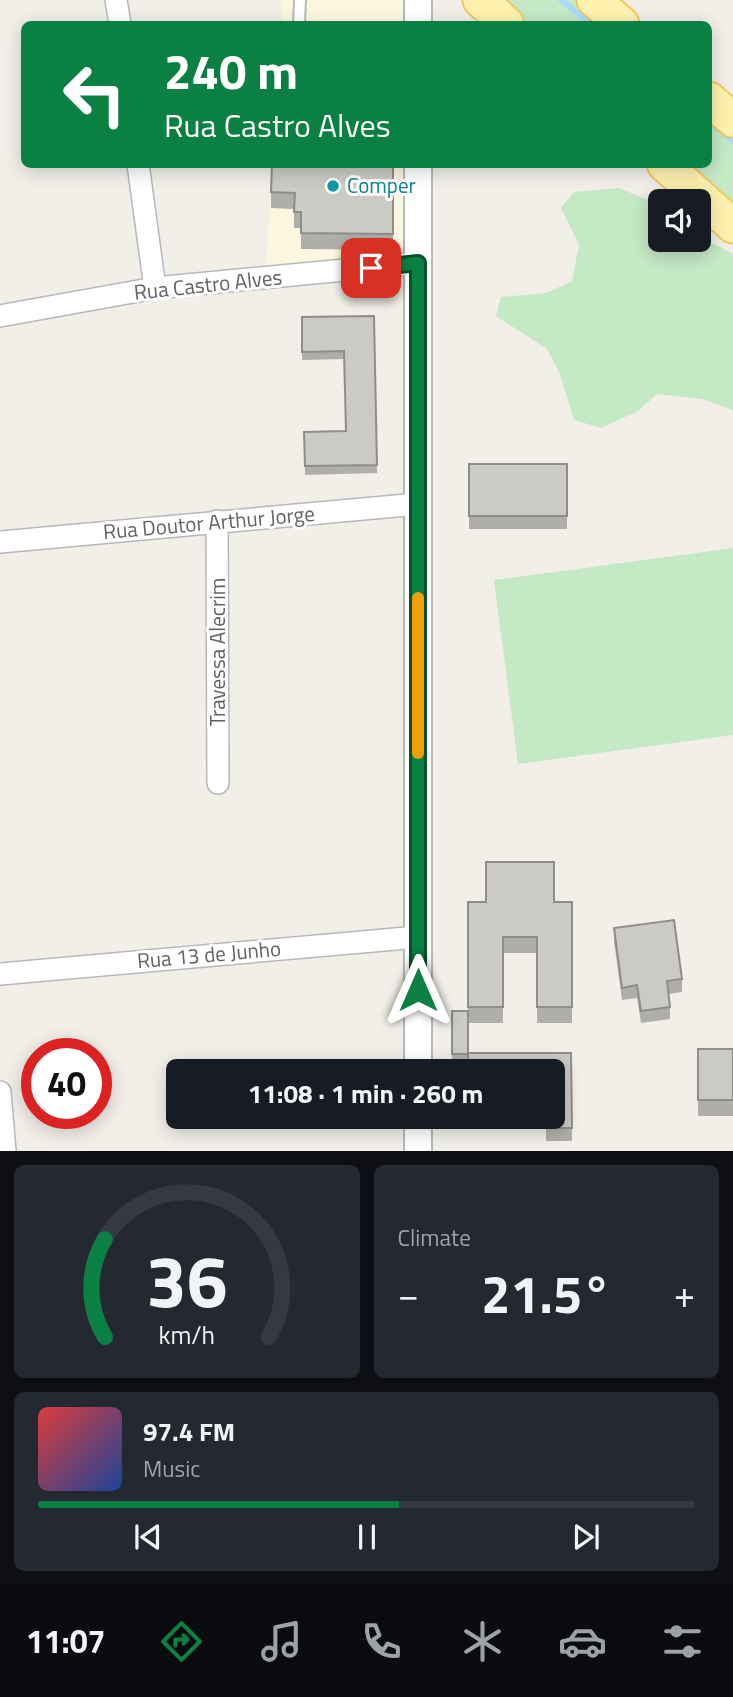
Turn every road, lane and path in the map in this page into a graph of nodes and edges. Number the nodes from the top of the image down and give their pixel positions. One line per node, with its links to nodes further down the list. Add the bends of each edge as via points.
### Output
1 (116, 0): 6 (street)
2 (300, 0): 7 (lane)
3 (418, 0): 8 (street)
4 (480, 0): 9 (main road)
5 (594, 0): 10 (main road)
6 (120, 21)
7 (299, 21)
8 (418, 21)
9 (504, 21)
10 (618, 21)
11 (712, 102): 12 (main road)
12 (733, 120)
13 (139, 168): 18 (street)
14 (418, 168): 17 (street)
15 (668, 168): 16 (main road)
16 (733, 226)
17 (418, 263): 18 (street, Rua Castro Alves); 20 (street)
18 (155, 289): 19 (street, Rua Castro Alves)
19 (0, 316)
20 (418, 504): 21 (street, Rua Doutor Arthur Jorge); 24 (street)
21 (218, 521): 22 (street, Rua Doutor Arthur Jorge); 23 (street, Travessa Alecrim)
22 (0, 542)
23 (218, 782)
24 (418, 936): 25 (street, Rua 13 de Junho); 26 (street)
25 (0, 974)
26 (418, 1059)
27 (0, 1092): 29 (street)
28 (418, 1129): 30 (street)
29 (5, 1151)
30 (418, 1151)

